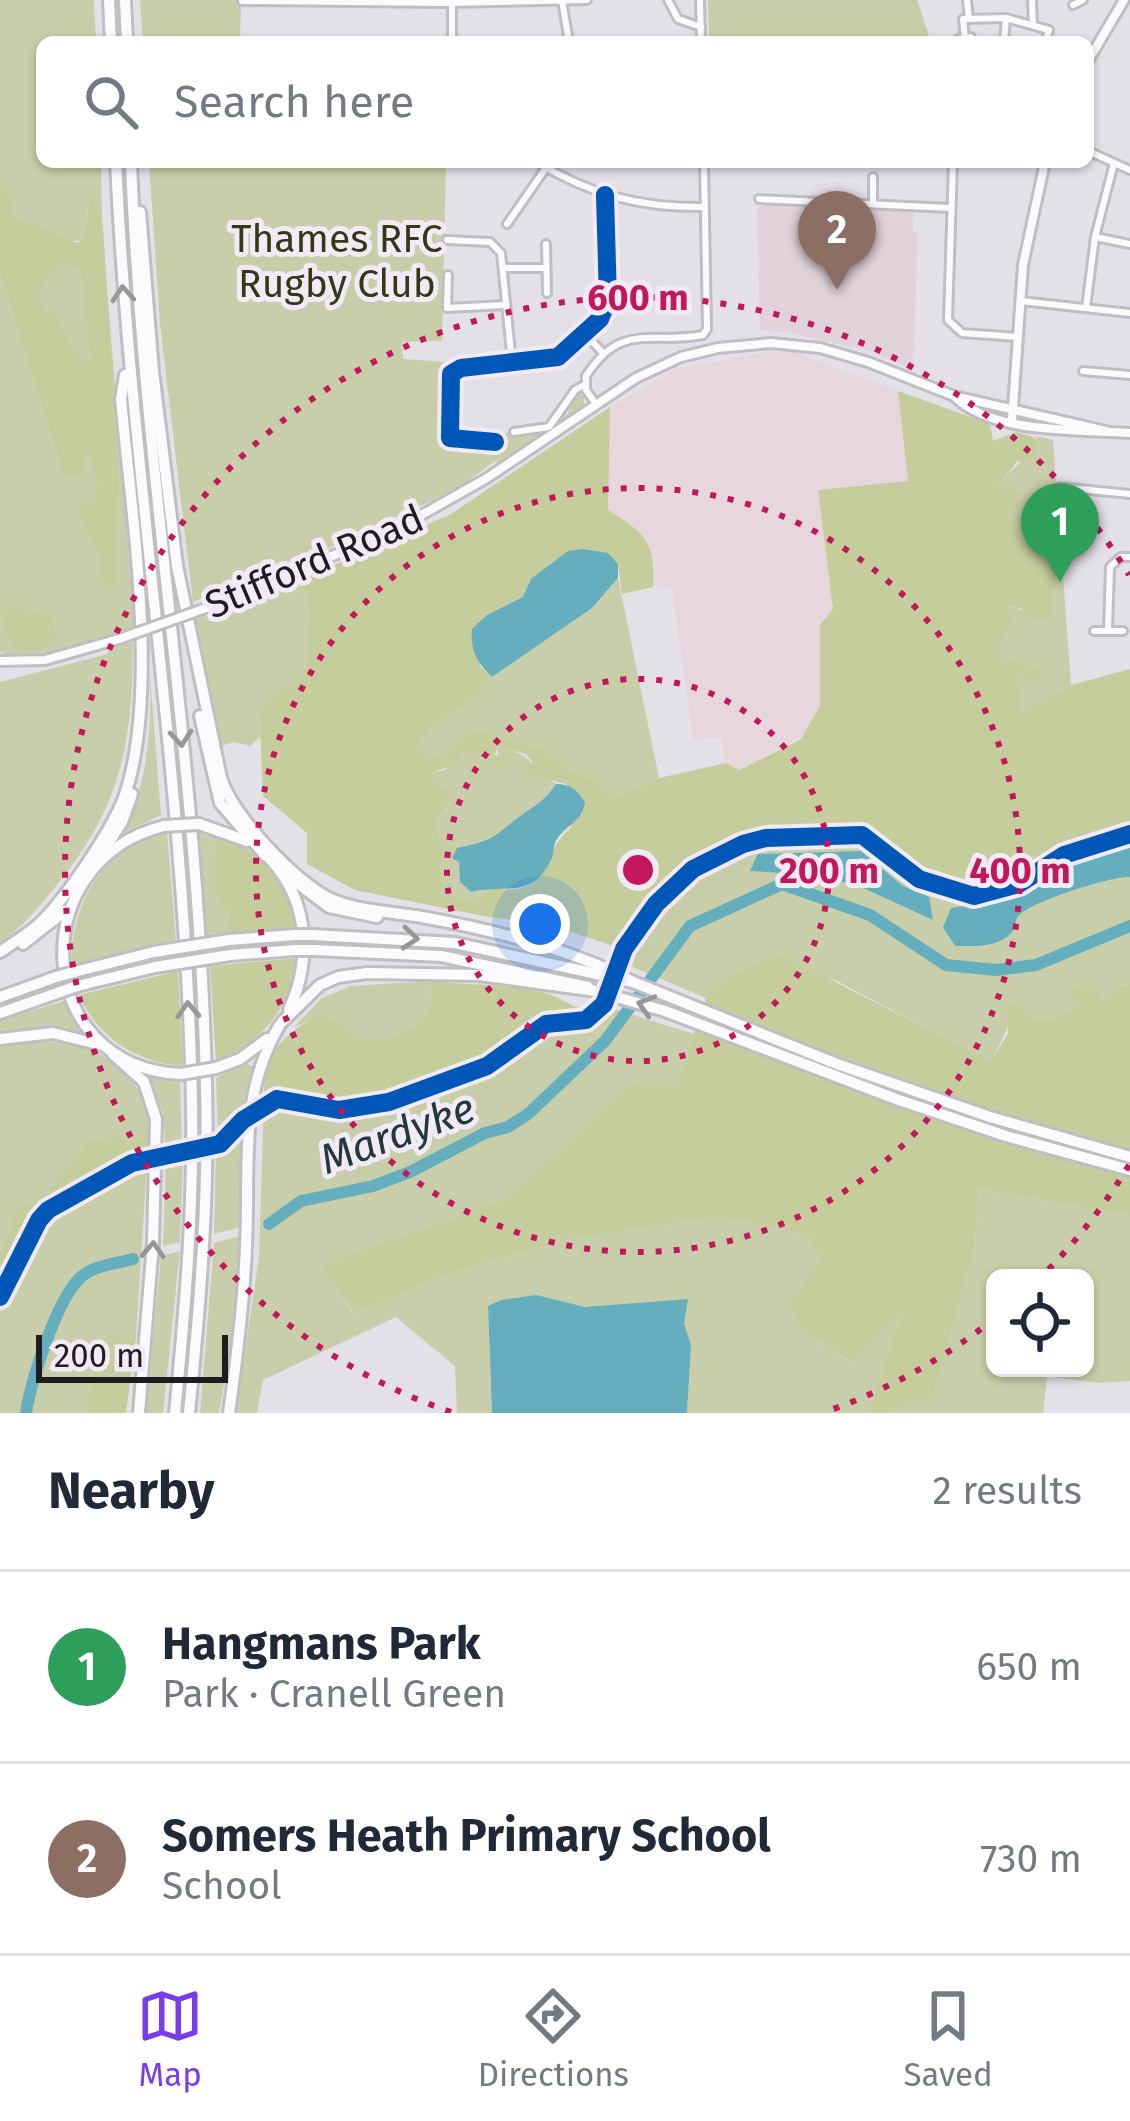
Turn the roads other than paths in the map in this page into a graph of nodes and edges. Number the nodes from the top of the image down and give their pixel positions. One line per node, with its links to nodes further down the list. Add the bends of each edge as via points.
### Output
1 (109, 0): 19 (highway)
2 (125, 0): 20 (highway)
3 (562, 0): 4 (street); 13 (street); 22 (street)
4 (587, 0)
5 (668, 0): 18 (street, via 678,20)
6 (700, 0): 18 (street)
7 (967, 0): 16 (street)
8 (1032, 0): 17 (street)
9 (1083, 0): 14 (street)
10 (1124, 0): 27 (main road)
11 (242, 1): 12 (street)
12 (331, 1): 13 (street)
13 (452, 2): 21 (street)
14 (1073, 5)
15 (1006, 18): 16 (street); 17 (street); 25 (street)
16 (969, 19): 24 (street)
17 (1033, 25): 26 (street)
18 (701, 27): 23 (street)
19 (111, 36)
20 (127, 36)
21 (452, 36)
22 (568, 36)
23 (701, 36)
24 (965, 36)
25 (1004, 36)
26 (1047, 36)
27 (1094, 51)
28 (1094, 154): 29 (street)
29 (1114, 164): 38 (street); 46 (street)
30 (116, 168): 61 (highway, one-way to 30)
31 (133, 168): 77 (highway)
32 (134, 168): 86 (highway, via 177,566 227,795 323,895)
33 (546, 168): 45 (street)
34 (554, 168): 40 (street)
35 (704, 168): 43 (street)
36 (953, 168): 44 (street)
37 (1043, 168): 54 (main road)
38 (1130, 170)
39 (874, 177): 42 (street)
40 (604, 195): 43 (street); 58 (street, via 608,300)
41 (759, 199): 42 (street)
42 (873, 203): 44 (street)
43 (705, 207): 60 (street, via 703,335 632,337)
44 (951, 208): 59 (street, via 948,320 962,333)
45 (507, 224)
46 (1095, 237): 49 (street); 56 (street)
47 (447, 240): 50 (street, via 490,242)
48 (546, 244): 51 (street)
49 (1130, 244)
50 (503, 268): 51 (street); 55 (street)
51 (546, 268): 53 (street)
52 (448, 275): 55 (street, via 446,308)
53 (547, 292)
54 (1021, 301): 56 (street); 59 (main road)
55 (505, 304): 62 (street)
56 (1086, 308): 57 (street)
57 (1130, 313)
58 (585, 334): 60 (street); 62 (street, via 558,357)
59 (1018, 337): 68 (main road)
60 (603, 353): 65 (street)
61 (127, 360): 74 (highway); 87 (highway, via 121,399 141,656 131,771 110,827 55,905)
62 (512, 363): 73 (street, via 461,368 449,378 450,438)
63 (1083, 371): 64 (street)
64 (1130, 375)
65 (585, 384): 67 (street); 71 (street, via 549,428)
66 (954, 396): 67 (main road, Stifford Road, via 852,356 771,343 681,357); 68 (main road, Stifford Road); 69 (main road, Stifford Road)
67 (596, 404): 82 (main road, Stifford Road, bridge, via 431,512 358,547 119,639 45,660)
68 (1014, 410): 69 (main road); 70 (main road, Stifford Road)
69 (1012, 421): 70 (main road, Stifford Road)
70 (1106, 431): 72 (main road, Stifford Road)
71 (514, 432)
72 (1130, 433)
73 (495, 442)
74 (137, 453): 84 (highway, via 143,742 129,805); 98 (highway, one-way to 74, via 192,1127 177,861)
75 (1060, 487): 76 (street)
76 (1130, 494)
77 (161, 528): 83 (highway, via 214,788); 99 (highway, one-way to 99, via 207,1123)
78 (1125, 556): 80 (street, via 1110,567)
79 (1094, 631): 80 (street)
80 (1108, 631): 81 (street)
81 (1124, 632)
82 (3, 659)
83 (270, 859): 84 (highway, bridge, via 232,833 164,826 121,843); 86 (highway, via 339,910); 91 (highway, via 296,900 305,948)
84 (91, 870): 85 (highway)
85 (72, 902): 87 (highway, via 50,926); 93 (highway, via 65,980)
86 (493, 935): 88 (highway)
87 (0, 955)
88 (584, 977): 89 (highway, one-way to 88, bridge, via 154,952 295,935 442,941); 90 (highway, bridge, via 441,956 295,950 155,967); 91 (highway, via 367,973 320,985); 94 (highway, via 633,982 837,1064); 95 (highway, one-way to 88, via 896,1100 596,991)
89 (0, 997)
90 (0, 1013)
91 (281, 1024): 93 (highway, bridge, via 216,1068 152,1070); 96 (highway, via 254,1080)
92 (0, 1039): 93 (highway, via 52,1033)
93 (108, 1050): 97 (highway, one-way to 93, via 155,1112 144,1082)
94 (1128, 1156)
95 (1130, 1171)
96 (230, 1412)
97 (139, 1413)
98 (175, 1413)
99 (189, 1413)

